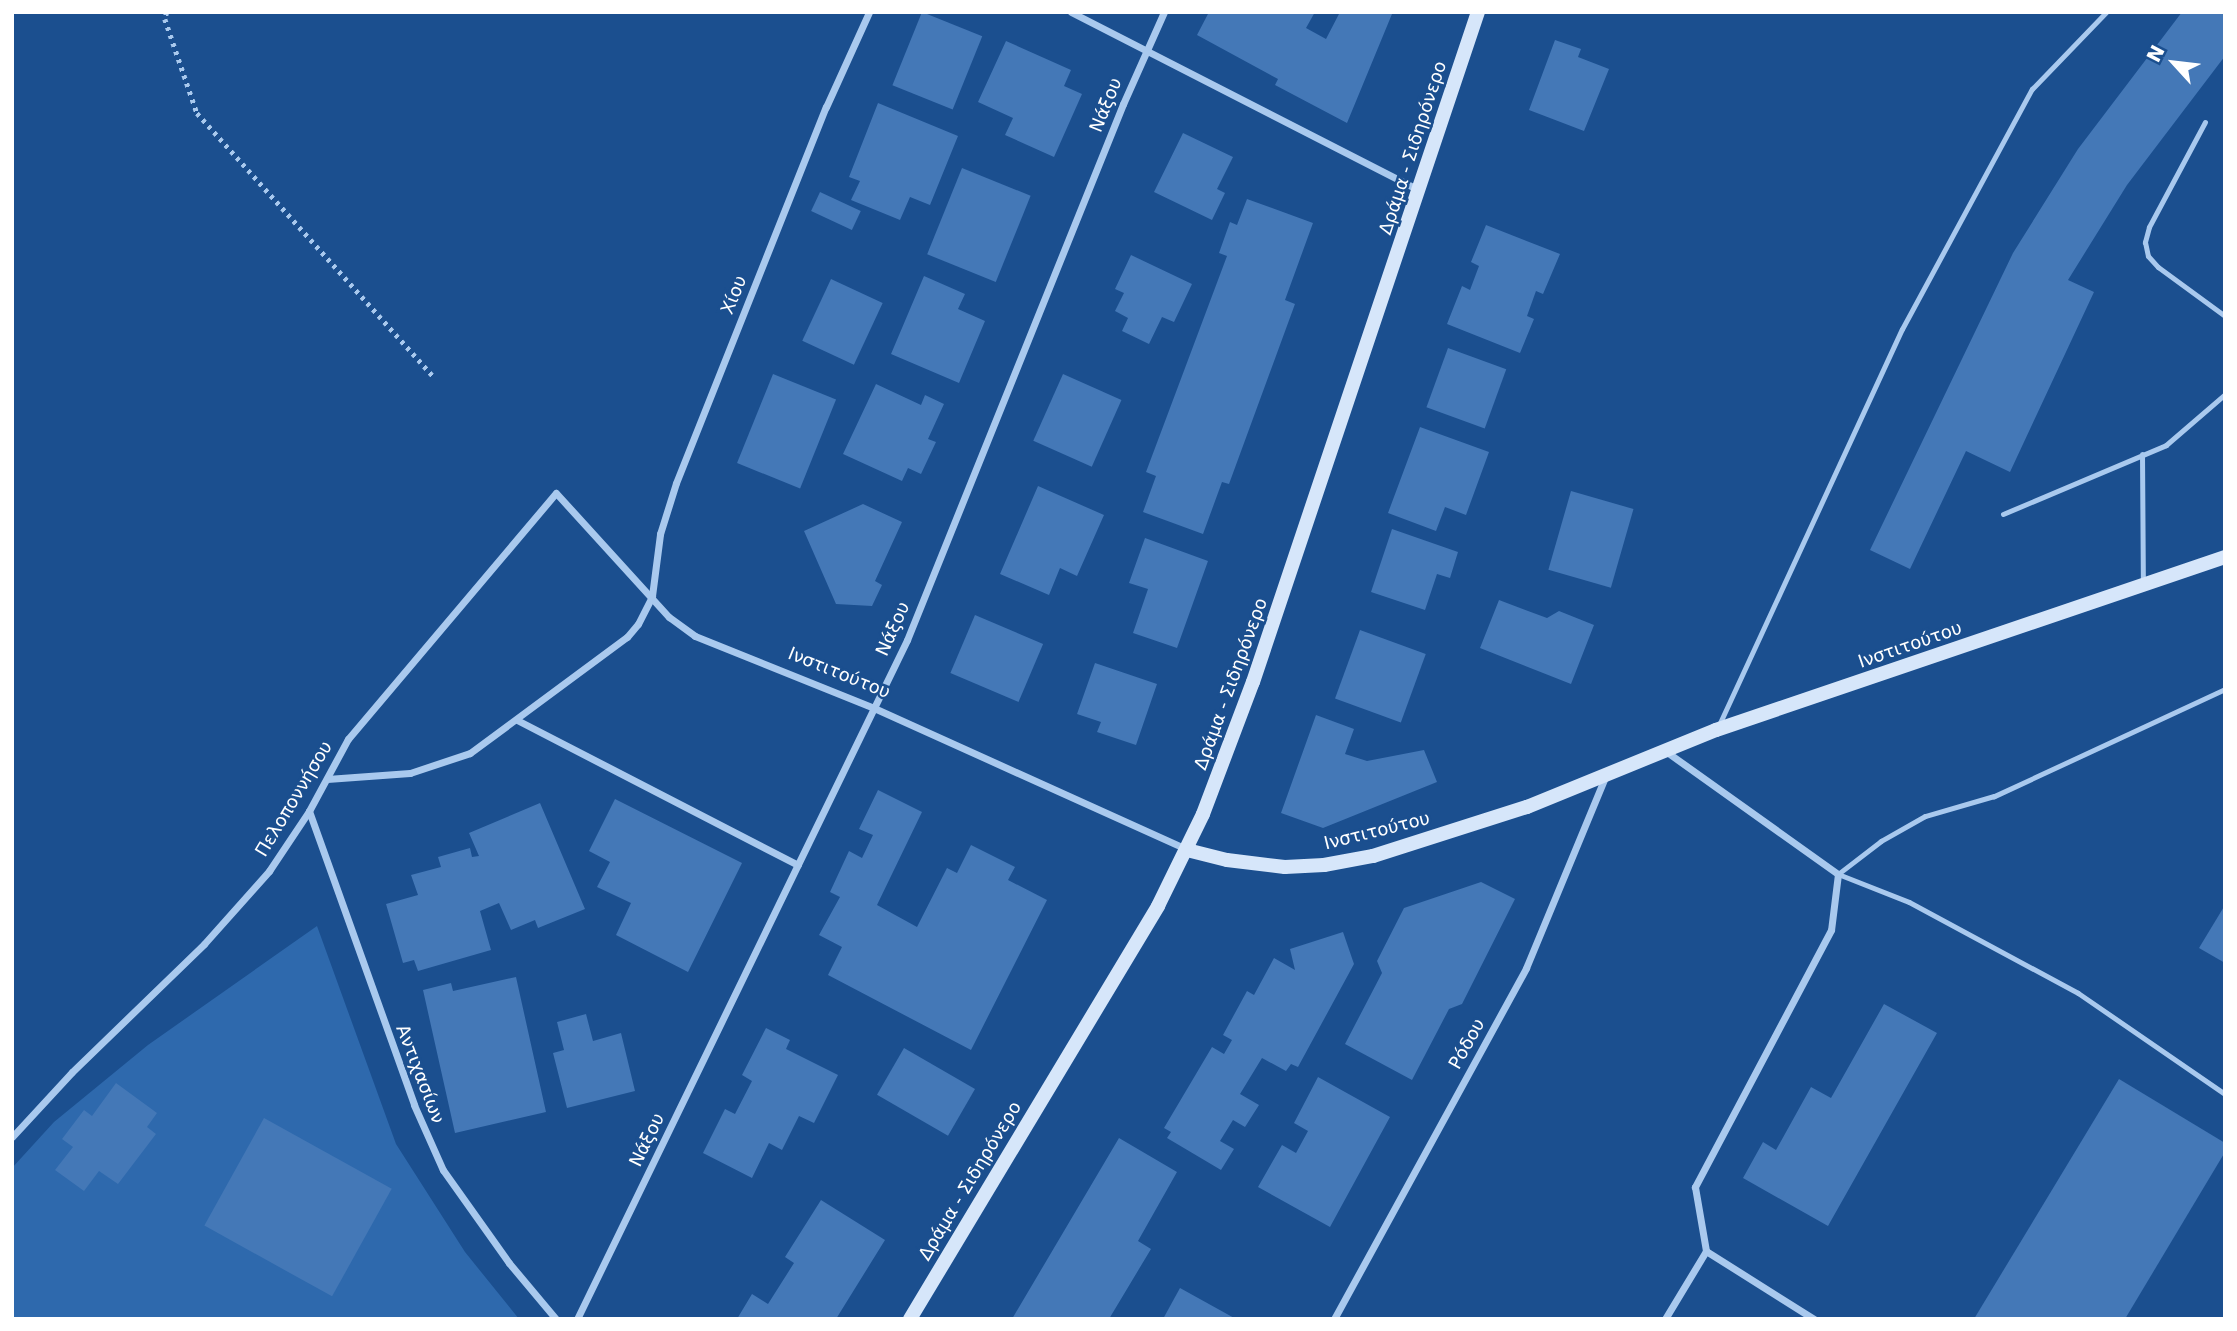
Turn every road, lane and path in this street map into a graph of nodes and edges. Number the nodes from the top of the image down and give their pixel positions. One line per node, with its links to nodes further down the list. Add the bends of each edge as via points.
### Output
1 (167, 12): 11 (path, via 165,19 197,113)
2 (869, 12): 18 (street, Χίου, via 826,107 676,483 660,534)
3 (1071, 12): 7 (street)
4 (1164, 12): 7 (street, Νάξου)
5 (1478, 12): 9 (street, Δράμα - Σιδηρόνερο)
6 (2106, 12): 22 (lane, via 2025,101 1902,329)
7 (1146, 51): 9 (street); 20 (street, Νάξου, via 942,558)
8 (2205, 122): 10 (lane, via 2148,227 2145,242 2148,256 2158,267)
9 (1420, 191): 27 (street, Δράμα - Σιδηρόνερο, via 1253,682)
10 (2225, 316)
11 (435, 377)
12 (2225, 394): 13 (lane, via 2166,444)
13 (2142, 454): 15 (lane); 17 (lane)
14 (556, 493): 18 (street, Ινστιτούτου); 25 (street, Πελοποννήσου, via 348,739)
15 (2003, 514)
16 (2225, 557): 17 (street, Ινστιτούτου)
17 (2143, 586): 22 (street, Ινστιτούτου)
18 (652, 596): 20 (street, Ινστιτούτου, via 668,617 695,636); 21 (street, via 627,636)
19 (2225, 689): 29 (lane, via 1994,796 1925,816 1881,841)
20 (874, 708): 27 (street, Ινστιτούτου); 28 (street, Νάξου)
21 (517, 720): 25 (street, via 470,753 433,767); 28 (street)
22 (1716, 730): 23 (street, Ινστιτούτου)
23 (1664, 750): 24 (street, Ινστιτούτου); 29 (street)
24 (1606, 774): 27 (street, Ινστιτούτου, via 1516,811 1350,861 1284,867); 36 (street, Ρόδου, via 1526,968)
25 (327, 779): 26 (street, Πελοποννήσου)
26 (309, 811): 31 (street, Πελοποννήσου, via 269,871 227,920 72,1072); 33 (street, Αντιχασίων, via 414,1105 443,1170 509,1263)
27 (1187, 850): 35 (street, Δράμα - Σιδηρόνερο, via 1103,1000)
28 (798, 865): 34 (street, Νάξου)
29 (1838, 874): 30 (lane, via 1909,902 2078,993); 32 (street, via 1831,930 1695,1187)
30 (2225, 1094)
31 (12, 1138)
32 (1706, 1251): 37 (street); 38 (street)
33 (556, 1319)
34 (577, 1319)
35 (910, 1319)
36 (1334, 1319)
37 (1665, 1319)
38 (1814, 1319)

